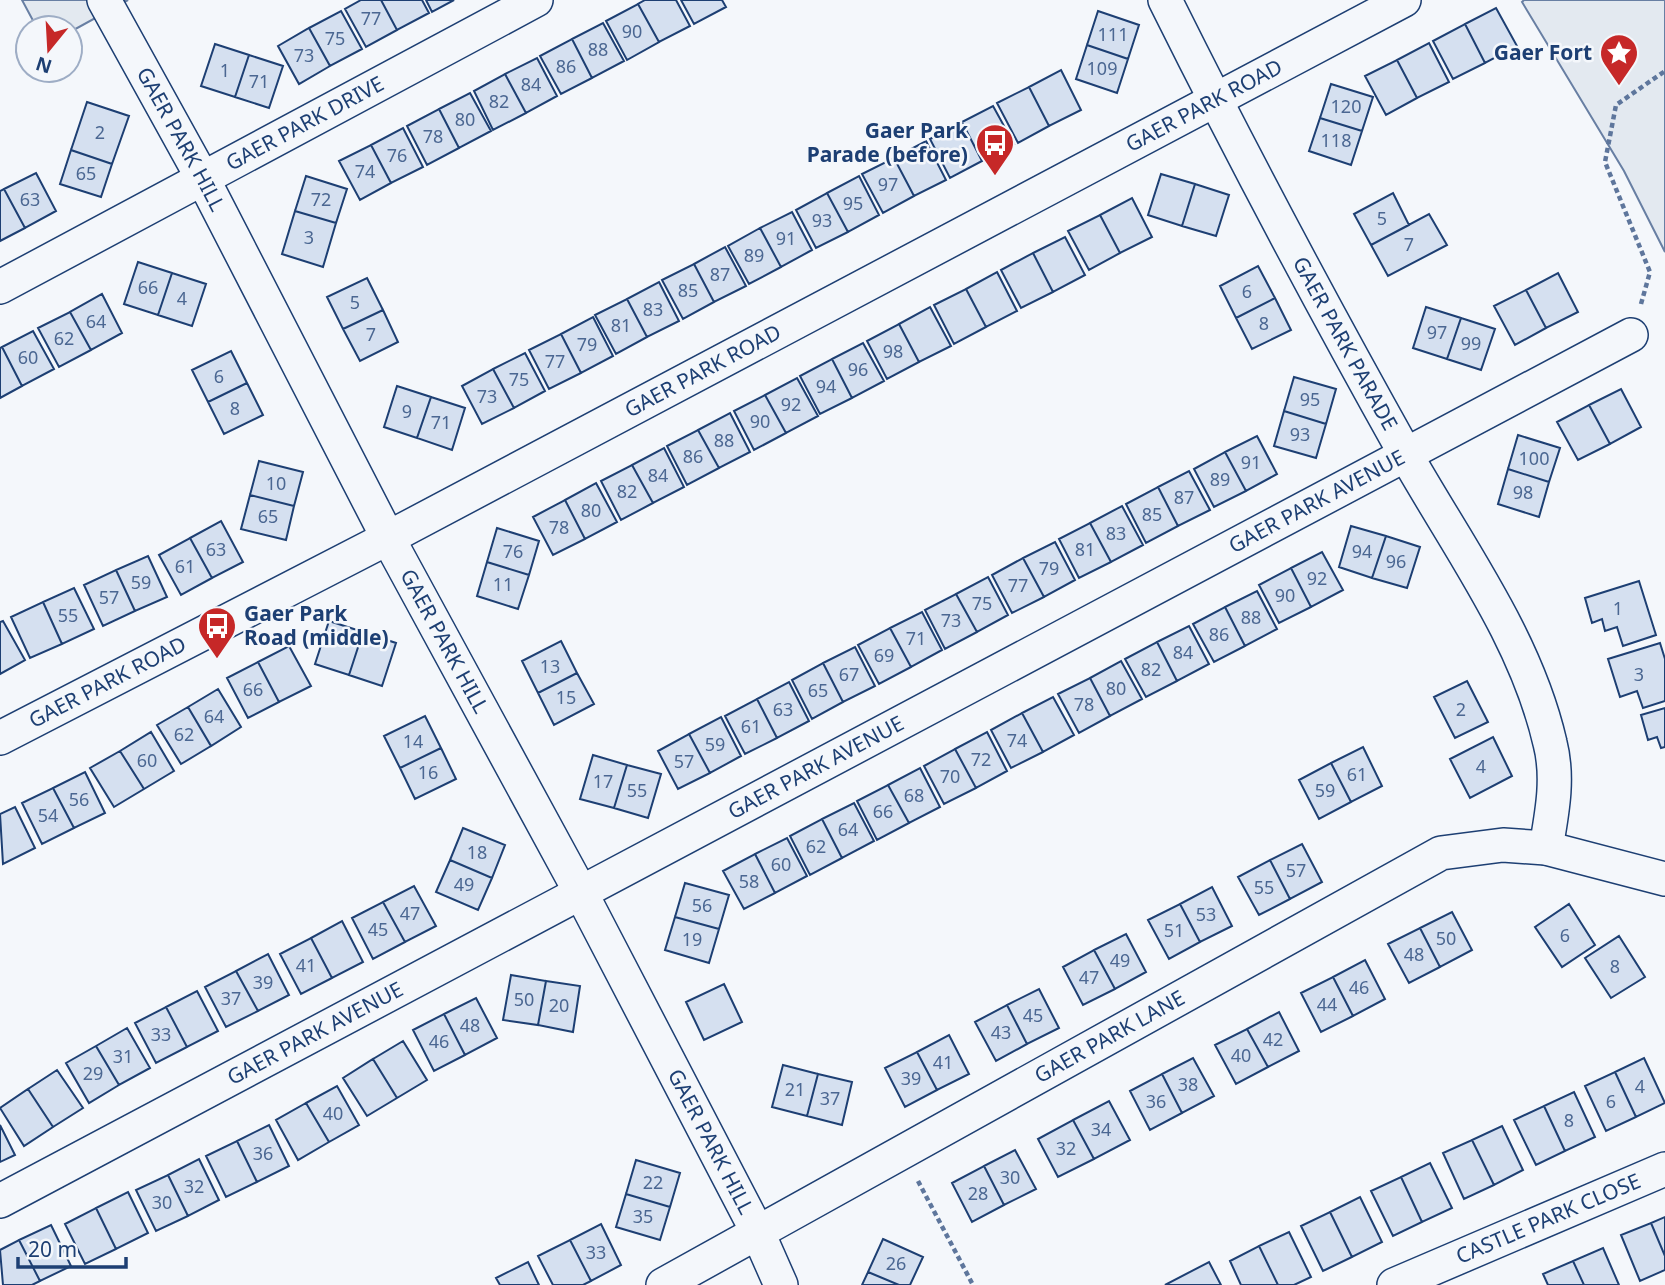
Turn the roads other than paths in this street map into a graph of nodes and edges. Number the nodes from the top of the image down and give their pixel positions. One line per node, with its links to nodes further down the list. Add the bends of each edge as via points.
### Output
1 (104, 0): 6 (street, GAER PARK HILL)
2 (536, 0): 6 (street, GAER PARK DRIVE)
3 (1165, 0): 5 (street, GAER PARK PARADE)
4 (1404, 0): 5 (street, GAER PARK ROAD)
5 (1216, 102): 9 (street, GAER PARK PARADE); 10 (street, GAER PARK ROAD)
6 (203, 179): 7 (street, GAER PARK DRIVE); 10 (street, GAER PARK HILL)
7 (0, 288)
8 (1631, 335): 9 (street, GAER PARK AVENUE)
9 (1406, 455): 12 (street, GAER PARK PARADE, via 1507,629 1534,689 1551,744); 14 (street, GAER PARK AVENUE)
10 (388, 538): 11 (street, GAER PARK ROAD); 14 (street, GAER PARK HILL)
11 (0, 738)
12 (1558, 851): 13 (street, GAER PARK LANE); 17 (street, GAER PARK LANE, via 1503,845 1441,853)
13 (1665, 879)
14 (581, 894): 16 (street, GAER PARK AVENUE); 17 (street, GAER PARK HILL)
15 (1665, 1169): 20 (street, CASTLE PARK CLOSE)
16 (0, 1202)
17 (758, 1233): 18 (street, GAER PARK LANE); 19 (street, GAER PARK HILL)
18 (663, 1285)
19 (781, 1285)
20 (1394, 1285)

